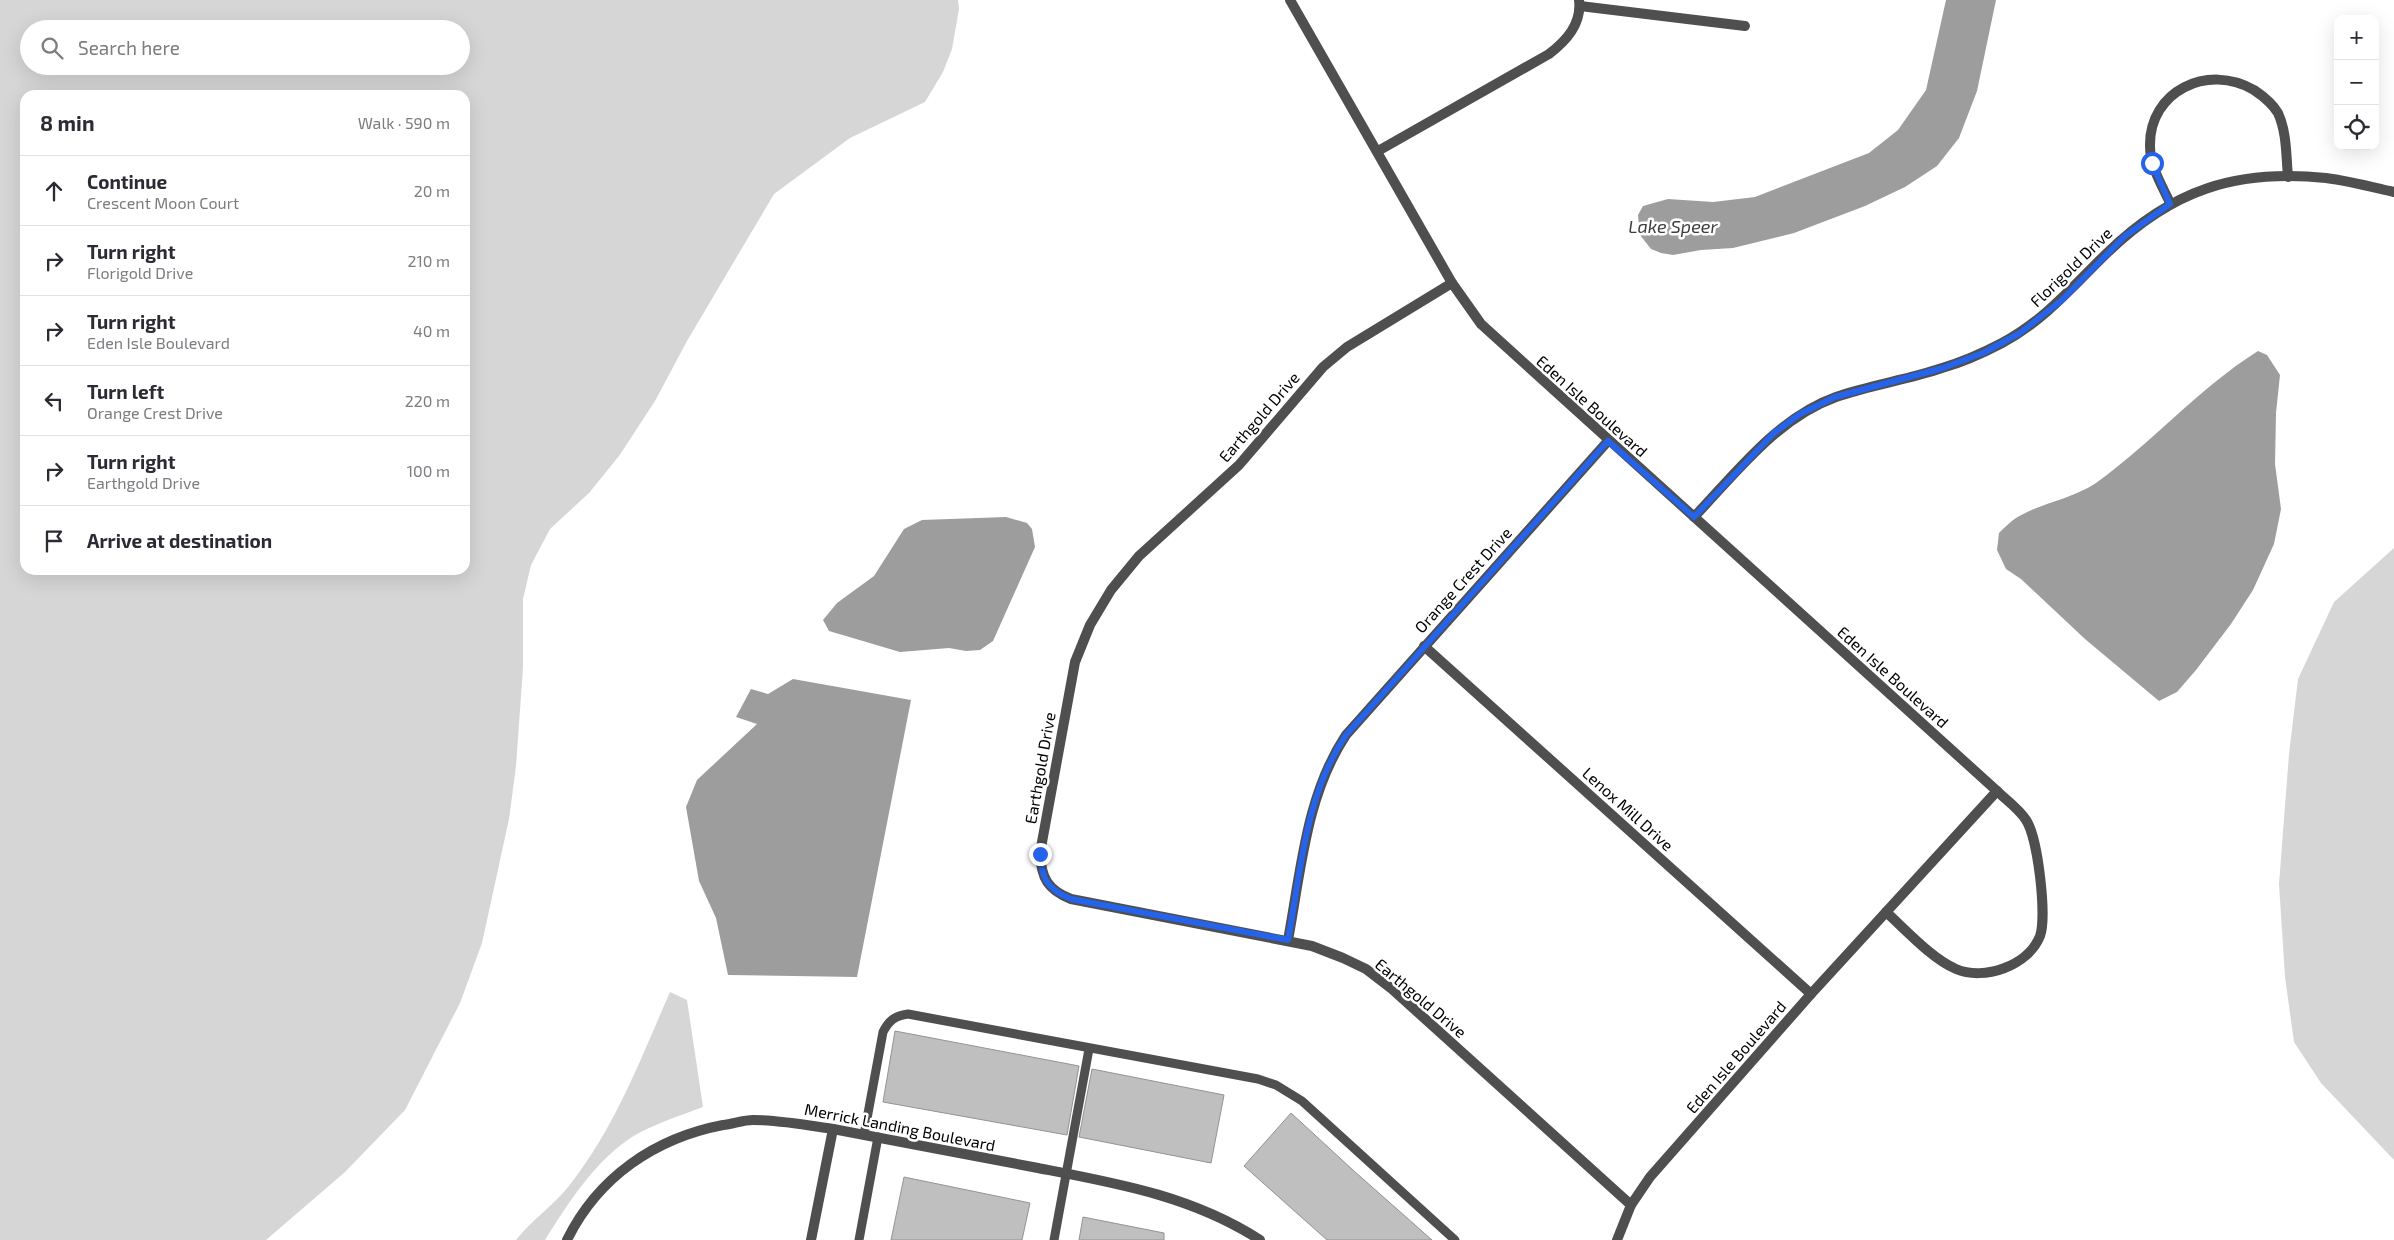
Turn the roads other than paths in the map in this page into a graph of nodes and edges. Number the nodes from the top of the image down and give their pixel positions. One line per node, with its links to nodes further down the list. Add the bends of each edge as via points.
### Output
1 (1290, 0): 4 (street, Eden Isle Boulevard)
2 (1580, 3): 3 (street); 4 (street, via 1576,24 1565,41 1549,54)
3 (1745, 26)
4 (1378, 151): 8 (street, Eden Isle Boulevard)
5 (2288, 177): 6 (street, Florigold Drive, via 2327,178); 7 (street, Florigold Drive, via 2227,182); 7 (street, via 2285,131 2277,112 2265,97 2230,80 2192,82 2173,94 2153,126 2152,163)
6 (2394, 192)
7 (2170, 204): 10 (street, Florigold Drive, via 2125,236 2062,300 2020,333 1983,353 1943,368 1835,397 1800,414 1774,433)
8 (1452, 283): 9 (street, Eden Isle Boulevard, via 1481,324); 14 (street, Earthgold Drive, via 1347,347 1323,367 1239,465 1139,556 1090,625 1075,662 1040,854 1040,869 1048,884 1057,893 1071,899)
9 (1608, 441): 10 (street, Eden Isle Boulevard); 11 (street, Orange Crest Drive)
10 (1694, 517): 12 (street, Eden Isle Boulevard)
11 (1424, 646): 14 (street, Orange Crest Drive, via 1332,755 1313,806); 15 (street, Lenox Mill Drive)
12 (1997, 791): 13 (street, Eden Isle Boulevard); 13 (street, via 2027,821 2036,847 2043,920 2040,936 2029,952 1988,973 1969,973 1954,968 1933,954)
13 (1886, 912): 15 (street, Eden Isle Boulevard)
14 (1288, 940): 21 (street, Earthgold Drive, via 1343,958 1392,989)
15 (1811, 994): 21 (street, Eden Isle Boulevard, via 1650,1177)
16 (1090, 1049): 18 (lane, via 908,1014 898,1015 889,1021 883,1032); 20 (lane); 22 (lane, via 1258,1079 1287,1090)
17 (833, 1129): 18 (street, Merrick Landing Boulevard); 23 (street, Merrick Landing Boulevard, via 787,1121 751,1120 672,1139 625,1166 577,1219); 24 (street)
18 (864, 1135): 19 (street, Merrick Landing Boulevard)
19 (878, 1137): 20 (street, Merrick Landing Boulevard); 25 (lane)
20 (1066, 1174): 26 (lane); 27 (street, Merrick Landing Boulevard, via 1120,1183 1184,1202 1240,1227)
21 (1631, 1205): 30 (street, Eden Isle Boulevard)
22 (1446, 1232): 28 (lane); 29 (lane)
23 (567, 1240)
24 (811, 1240)
25 (858, 1240)
26 (1054, 1240)
27 (1260, 1240)
28 (1438, 1240)
29 (1455, 1240)
30 (1617, 1240)

